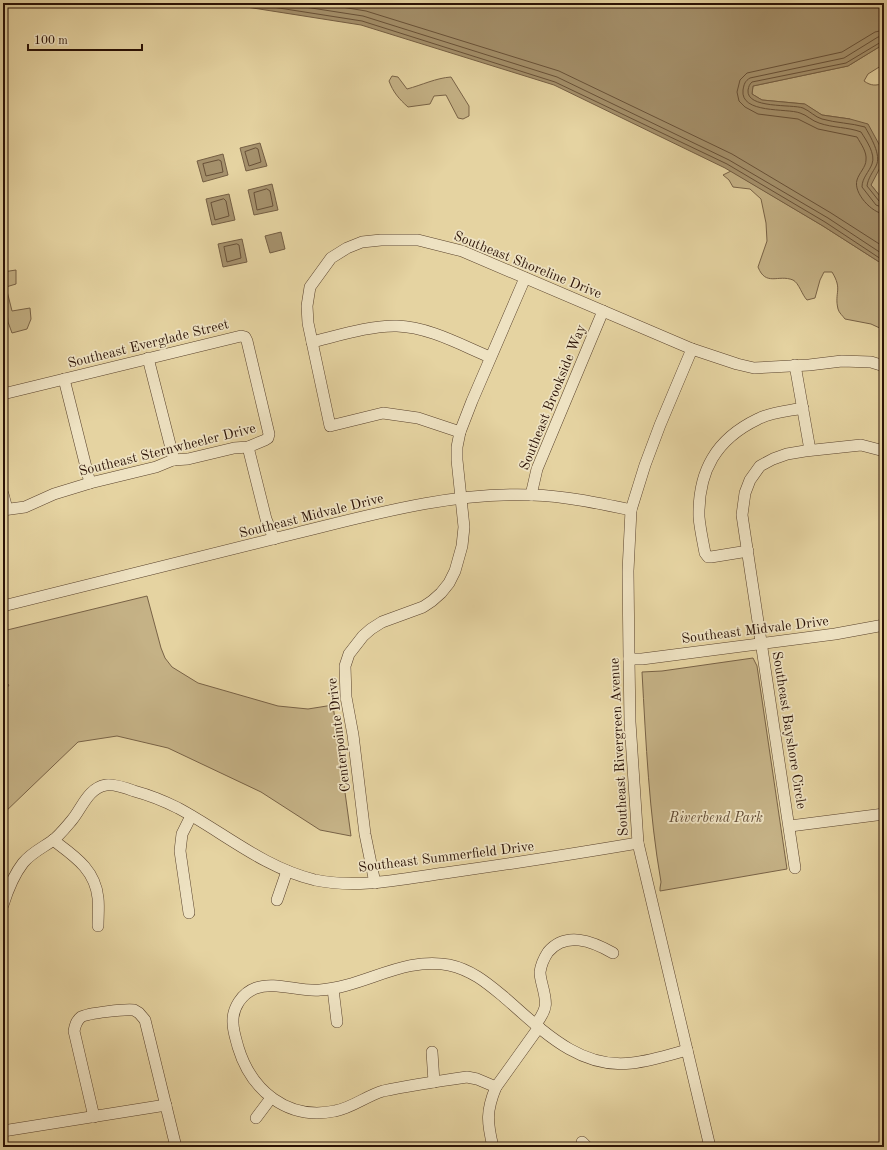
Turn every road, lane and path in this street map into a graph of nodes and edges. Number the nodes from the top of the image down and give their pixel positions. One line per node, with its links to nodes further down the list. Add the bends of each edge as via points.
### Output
1 (525, 278): 2 (street, Southeast Shoreline Drive); 3 (street, Southeast Shoreline Drive, via 462,251 433,243 403,239 362,242 331,258 310,287 306,306); 6 (street, Centerpointe Drive)
2 (603, 311): 4 (street, Southeast Shoreline Drive); 20 (street, Southeast Brookside Way, via 537,469)
3 (312, 342): 6 (street, via 353,332 396,326 427,332); 12 (street, Southeast Shoreline Drive, via 330,426 384,413 418,418)
4 (692, 349): 7 (street, Southeast Shoreline Drive, via 754,368); 23 (street, Southeast Rivergreen Avenue, via 660,425)
5 (148, 358): 9 (street, Southeast Everglade Street); 13 (street, Southeast Everglade Street, via 240,336 245,337); 17 (street)
6 (490, 358): 12 (street, Centerpointe Drive)
7 (795, 365): 8 (street, Southeast Shoreline Drive, via 842,361 871,362); 11 (street)
8 (884, 366)
9 (64, 379): 10 (street, Southeast Everglade Street); 18 (street)
10 (3, 394)
11 (803, 408): 15 (street); 25 (street, via 759,418 721,445 708,464 700,491 699,518 705,553 711,557)
12 (460, 432): 21 (street, Centerpointe Drive, via 457,460)
13 (268, 438): 14 (street, Southeast Sternwheeler Drive)
14 (248, 447): 17 (street, Southeast Sternwheeler Drive); 24 (street)
15 (810, 450): 16 (street, Southeast Bayshore Circle, via 861,445); 25 (street, Southeast Bayshore Circle, via 773,459 760,466 750,480 742,515)
16 (884, 451)
17 (174, 460): 18 (street, Southeast Sternwheeler Drive)
18 (90, 483): 22 (street, Southeast Sternwheeler Drive, via 54,494 25,507)
19 (3, 494): 22 (street)
20 (531, 495): 21 (street, Southeast Midvale Drive); 23 (street, Southeast Midvale Drive, via 575,499)
21 (461, 497): 24 (street, Southeast Midvale Drive, via 392,510); 37 (street, Centerpointe Drive, via 464,527 462,546 459,561 449,583 423,608 382,622 371,629 349,654 345,666 346,697)
22 (5, 510)
23 (631, 510): 29 (street, Southeast Rivergreen Avenue, via 628,571)
24 (274, 539): 26 (street, Southeast Midvale Drive)
25 (748, 551): 28 (street, Southeast Bayshore Circle)
26 (3, 606)
27 (884, 625): 28 (street, Southeast Midvale Drive)
28 (761, 644): 29 (street, Southeast Midvale Drive); 32 (street, Southeast Bayshore Circle)
29 (629, 659): 34 (street, Southeast Rivergreen Avenue, via 630,722)
30 (884, 814): 32 (street)
31 (192, 816): 33 (street, Southeast Summerfield Drive, via 150,796 106,785 89,795 71,821); 36 (street, Southeast Summerfield Drive, via 236,844); 40 (street, via 182,834 180,851)
32 (790, 826): 35 (street, Southeast Bayshore Circle)
33 (53, 840): 39 (street, Southeast Summerfield Drive, via 24,862 14,875); 41 (street, via 89,871 98,897)
34 (638, 843): 37 (street, Southeast Summerfield Drive); 46 (street, Southeast Rivergreen Avenue)
35 (795, 868)
36 (287, 871): 37 (street, Southeast Summerfield Drive, via 323,881); 38 (street)
37 (374, 883)
38 (277, 900)
39 (3, 905)
40 (189, 913)
41 (98, 926)
42 (613, 953): 45 (street, via 582,940 565,940 552,948 540,972 547,1004)
43 (333, 989): 44 (street); 45 (street, via 412,965 449,965 480,977); 50 (street, via 302,990 267,985 251,990 236,1007 234,1034 244,1065 253,1080)
44 (336, 1022)
45 (537, 1025): 46 (street, via 574,1053 611,1064 633,1063); 49 (street)
46 (687, 1050): 57 (street, Southeast Rivergreen Avenue)
47 (432, 1052): 48 (street)
48 (434, 1082): 49 (street, via 467,1077); 50 (street, via 381,1092 325,1113 301,1111)
49 (496, 1087): 56 (street, via 488,1112)
50 (271, 1098): 53 (street)
51 (166, 1105): 52 (street); 52 (street, via 144,1018 130,1010 92,1014 78,1020 74,1031); 55 (street)
52 (94, 1117): 54 (street)
53 (256, 1118)
54 (3, 1131)
55 (176, 1147)
56 (493, 1147)
57 (710, 1147)

